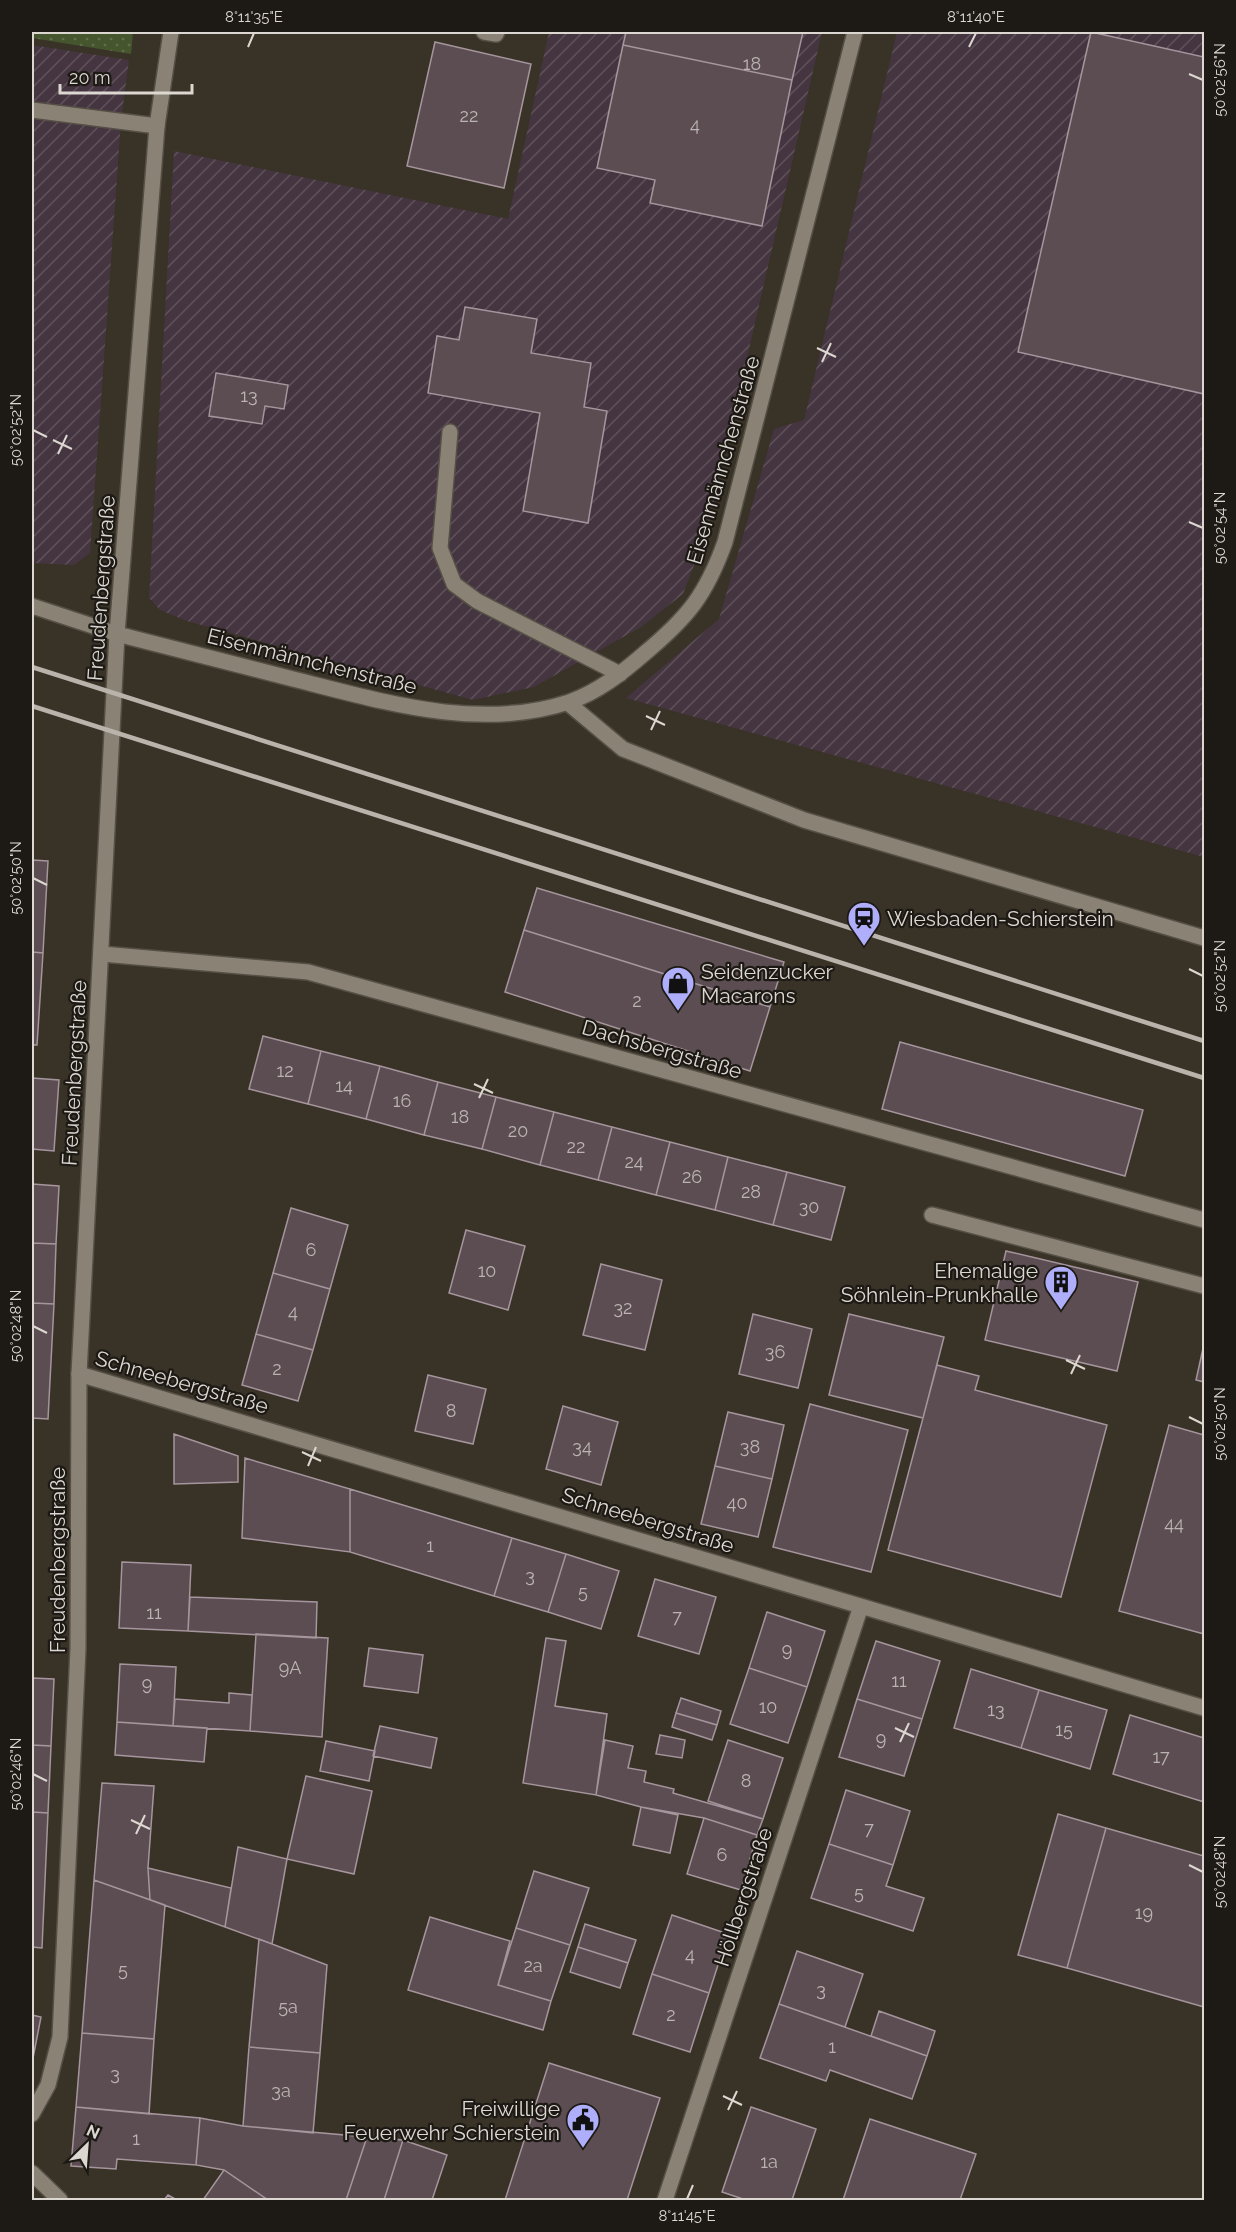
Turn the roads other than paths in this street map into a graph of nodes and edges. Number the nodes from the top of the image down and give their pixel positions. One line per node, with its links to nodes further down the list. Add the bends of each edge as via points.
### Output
1 (171, 32): 6 (street, Freudenbergstraße)
2 (484, 32): 3 (street)
3 (497, 32)
4 (855, 32): 10 (street, Eisenmännchenstraße, via 773,360 715,570 689,614)
5 (32, 110): 6 (street)
6 (157, 126): 9 (street, Freudenbergstraße)
7 (450, 432): 10 (street, via 440,548 454,584 477,601)
8 (32, 606): 9 (street, Eisenmännchenstraße)
9 (117, 634): 11 (street, Eisenmännchenstraße, via 395,705 449,714 520,712); 13 (street, Freudenbergstraße)
10 (620, 674): 11 (street, Eisenmännchenstraße)
11 (568, 703): 12 (street, via 623,749 804,820)
12 (1204, 938)
13 (102, 954): 15 (street, Dachsbergstraße, via 309,972); 17 (street, Freudenbergstraße)
14 (932, 1215): 16 (street)
15 (1204, 1220)
16 (1204, 1286)
17 (79, 1374): 18 (street, Schneebergstraße); 20 (street, Freudenbergstraße, via 78,1649 60,2037 48,2085)
18 (861, 1606): 19 (street, Schneebergstraße); 23 (street, Höllbergstraße)
19 (1204, 1708)
20 (32, 2114)
21 (32, 2173): 22 (street)
22 (60, 2200)
23 (665, 2200)

